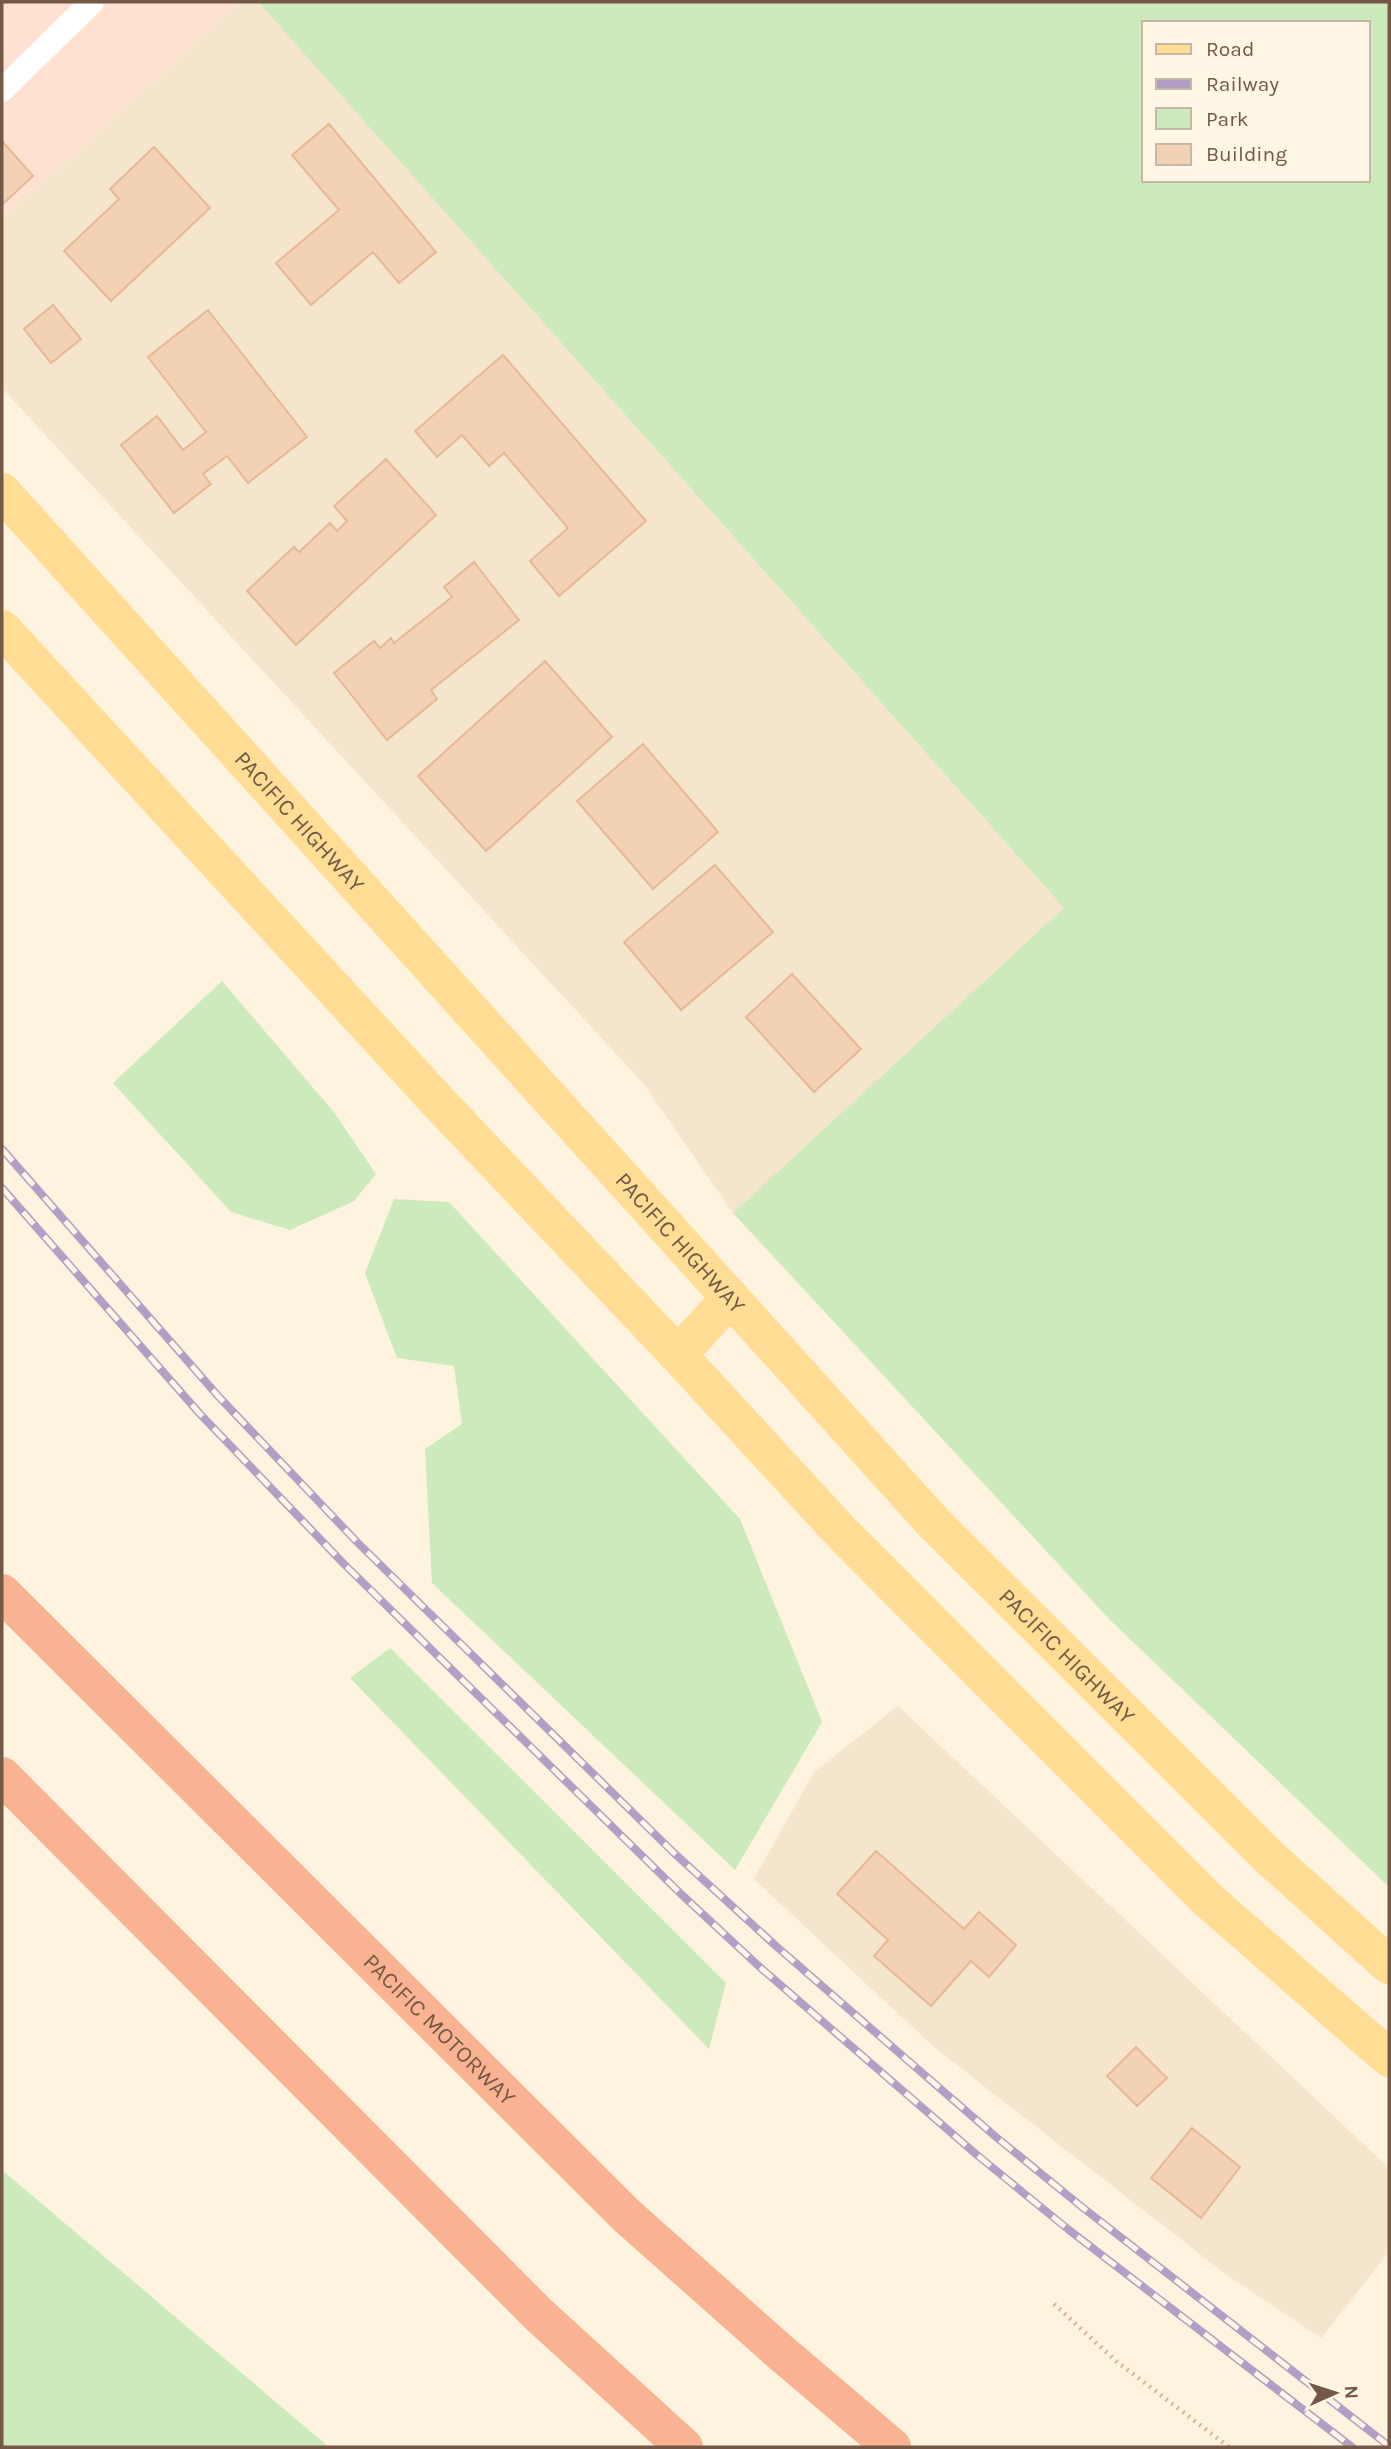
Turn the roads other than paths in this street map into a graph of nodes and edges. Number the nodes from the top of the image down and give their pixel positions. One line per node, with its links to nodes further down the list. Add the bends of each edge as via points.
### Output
1 (92, 2): 2 (lane)
2 (2, 90)
3 (2, 492): 5 (main road, PACIFIC HIGHWAY)
4 (2, 629): 6 (main road)
5 (730, 1298): 6 (main road); 9 (main road, PACIFIC HIGHWAY, via 932,1521 1270,1857)
6 (678, 1355): 10 (main road, via 842,1534 1208,1900)
7 (2, 1593): 12 (highway, PACIFIC MOTORWAY, via 627,2216)
8 (2, 1776): 11 (highway, via 538,2314)
9 (1389, 1965)
10 (1389, 2058)
11 (684, 2447)
12 (892, 2447)

